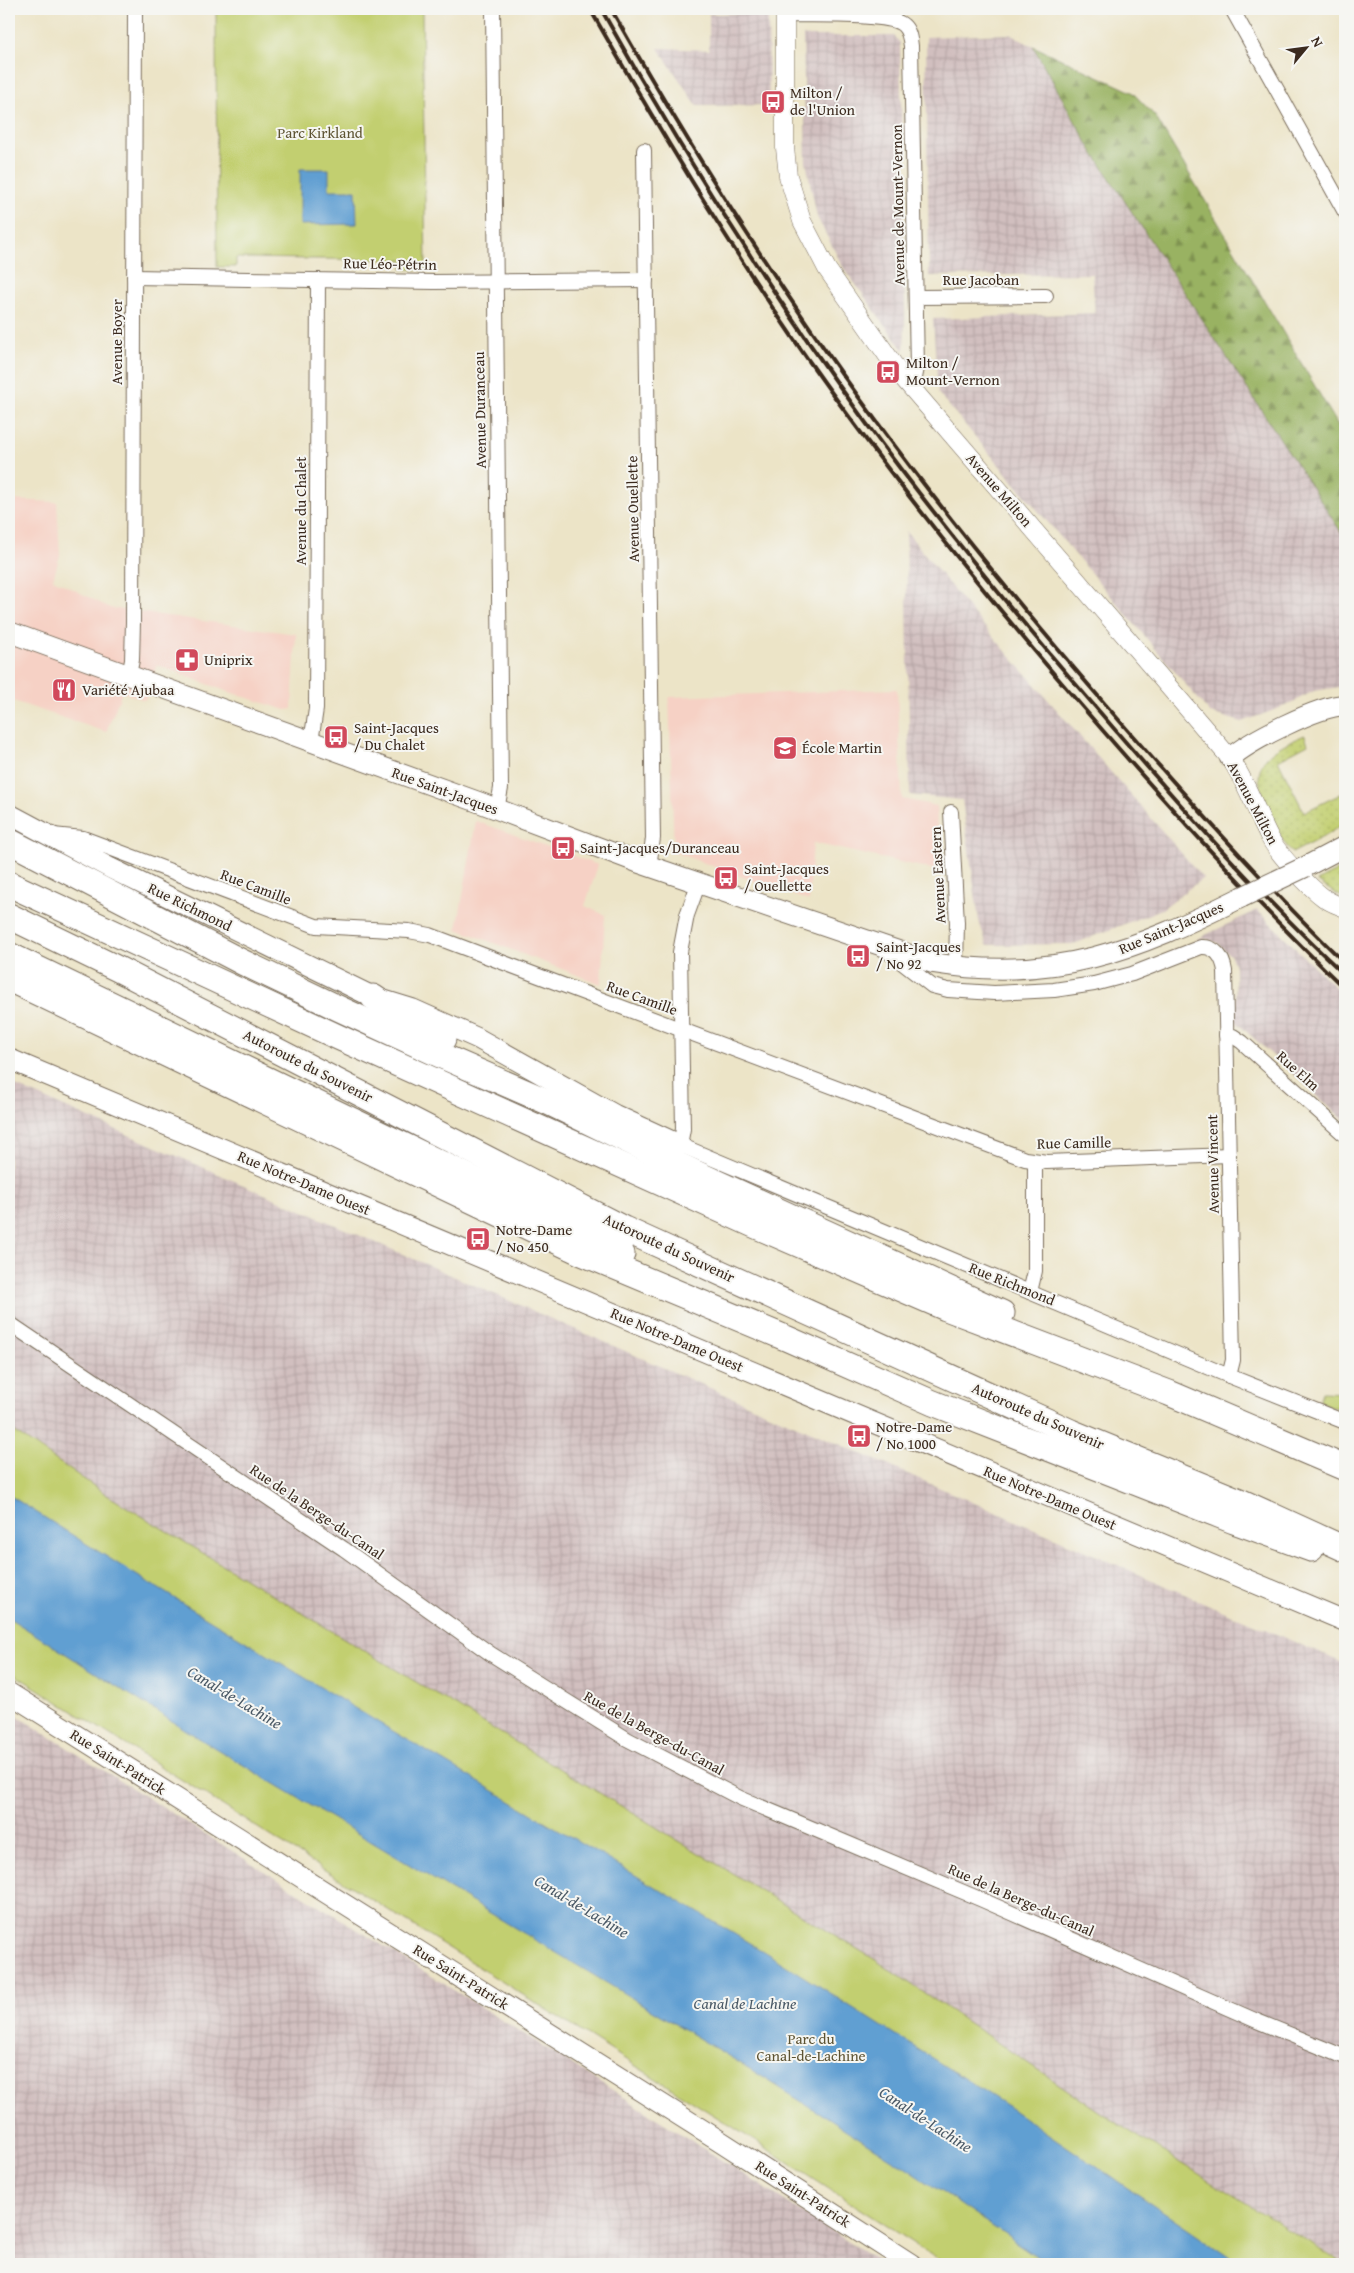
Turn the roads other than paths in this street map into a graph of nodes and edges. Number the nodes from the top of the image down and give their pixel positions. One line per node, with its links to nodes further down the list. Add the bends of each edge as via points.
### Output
1 (135, 9): 7 (street, Avenue Boyer)
2 (492, 9): 10 (street, Avenue Duranceau)
3 (1232, 9): 6 (street)
4 (785, 12): 12 (street, Avenue de Mount-Vernon, via 886,17 903,24 909,34); 13 (street, Avenue Milton, via 786,159 797,208 827,269)
5 (644, 150): 9 (street, Avenue Ouellette)
6 (1345, 212)
7 (134, 277): 8 (street, Rue Léo-Pétrin); 15 (street, Avenue Boyer, via 132,646)
8 (318, 280): 10 (street, Rue Léo-Pétrin); 17 (street, Avenue du Chalet, via 316,709)
9 (646, 280): 10 (street, Rue Léo-Pétrin); 25 (street, Avenue Ouellette, via 653,838)
10 (495, 282): 19 (street, Avenue Duranceau, via 501,788)
11 (1046, 296): 12 (street, Rue Jacoban)
12 (916, 297): 13 (street, Avenue de Mount-Vernon, via 917,368 915,378)
13 (908, 384): 18 (street, Avenue Milton)
14 (9, 632): 15 (main road, Rue Saint-Jacques)
15 (129, 675): 17 (main road, Rue Saint-Jacques)
16 (1345, 705): 18 (main road, via 1289,725 1248,744)
17 (310, 742): 19 (main road, Rue Saint-Jacques)
18 (1230, 758): 28 (street, Avenue Milton, via 1278,850 1318,893)
19 (497, 810): 25 (main road, Rue Saint-Jacques)
20 (951, 812): 33 (street, Avenue Eastern)
21 (9, 814): 22 (main road, Rue Richmond)
22 (47, 834): 35 (main road, Rue Richmond); 36 (street, Rue Camille, via 83,838 316,926 424,934)
23 (9, 841): 39 (highway, via 242,962)
24 (1345, 846): 33 (main road, Rue Saint-Jacques, bridge, via 1156,938 1108,954 1072,963 1026,968)
25 (649, 867): 26 (main road, Rue Saint-Jacques)
26 (699, 882): 30 (main road, Rue Saint-Jacques); 36 (street, via 681,941)
27 (9, 884): 48 (highway, via 754,1225 946,1308)
28 (1345, 908)
29 (9, 916): 51 (highway, Autoroute du Souvenir, via 624,1229 1071,1432 1242,1502)
30 (883, 947): 31 (street, Rue Saint-Jacques, via 932,986 994,993 1094,984 1132,974 1201,947); 33 (main road, Rue Saint-Jacques, via 933,963)
31 (1217, 953): 37 (street, Avenue Vincent, via 1224,964)
32 (9, 955): 46 (highway, via 488,1186)
33 (956, 966)
34 (9, 979): 46 (highway, via 582,1253)
35 (373, 997): 39 (highway); 41 (main road, Rue Richmond, via 412,1008 477,1038 616,1115)
36 (681, 1029): 41 (street, via 683,1128); 43 (street, Rue Camille)
37 (1226, 1035): 40 (street, Rue Elm, via 1242,1042); 42 (street, Avenue Vincent)
38 (9, 1059): 53 (main road, Rue Notre-Dame Ouest)
39 (548, 1102): 48 (highway)
40 (1345, 1135)
41 (680, 1145): 44 (street, Rue Richmond)
42 (1229, 1155): 43 (street, Rue Camille); 47 (street, Avenue Vincent, via 1233,1360)
43 (1035, 1162): 44 (street, via 1035,1271)
44 (1030, 1292): 47 (street, Rue Richmond)
45 (9, 1323): 55 (street, Rue de la Berge-du-Canal, via 344,1549 504,1662 627,1739 736,1796)
46 (788, 1339): 52 (highway, via 934,1403)
47 (1229, 1376): 49 (street, Rue Richmond)
48 (1169, 1393): 50 (highway)
49 (1345, 1422)
50 (1345, 1468)
51 (1345, 1549)
52 (1345, 1562)
53 (1345, 1621)
54 (9, 1693): 56 (main road, Rue Saint-Patrick)
55 (1345, 2057)
56 (911, 2264)

